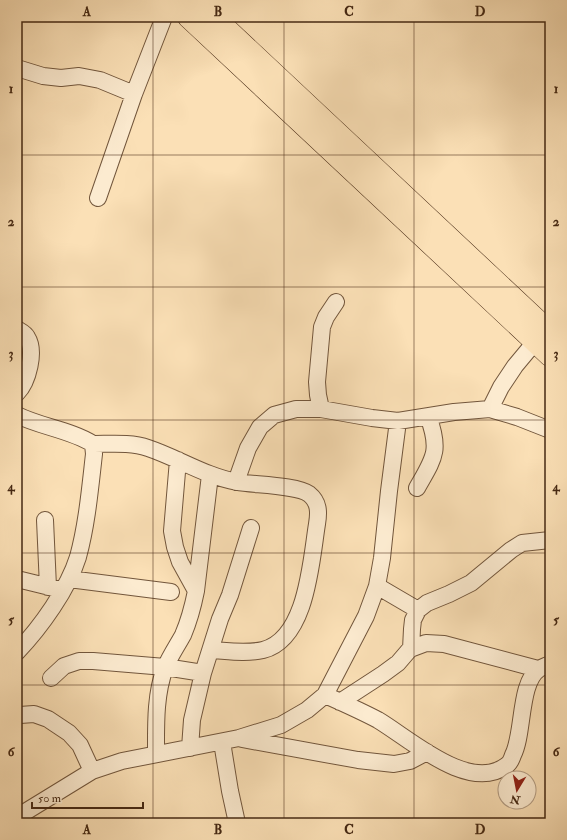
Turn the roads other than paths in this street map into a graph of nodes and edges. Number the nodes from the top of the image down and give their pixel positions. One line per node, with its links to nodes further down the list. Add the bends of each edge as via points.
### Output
1 (164, 17): 5 (street)
2 (188, 17): 9 (main road)
3 (214, 17): 9 (main road)
4 (17, 68): 5 (street, via 43,76 79,76 100,80)
5 (134, 94): 6 (street)
6 (98, 198)
7 (336, 302): 12 (street, via 322,327 318,382)
8 (17, 329): 11 (street, via 26,336 31,358 27,374)
9 (542, 337): 10 (main road); 13 (street, via 515,366)
10 (550, 356)
11 (17, 393)
12 (321, 409): 16 (street); 21 (street, via 296,409 274,415 260,427 248,448)
13 (490, 409): 15 (street); 17 (street)
14 (17, 415): 18 (street, via 84,438)
15 (428, 416): 16 (street); 22 (street, via 434,430 435,454)
16 (398, 421): 28 (street)
17 (550, 430)
18 (93, 444): 19 (street, via 124,444 146,448); 27 (street, via 85,526 77,558)
19 (178, 460): 20 (street); 29 (street, via 172,532 180,562)
20 (210, 475): 21 (street); 29 (street)
21 (236, 482): 33 (street, via 295,488 308,493 317,502 317,524 305,598 290,630 277,643 264,650)
22 (416, 488)
23 (45, 520): 27 (street)
24 (251, 528): 33 (street)
25 (550, 540): 31 (street, via 522,543 470,583)
26 (17, 579): 27 (street)
27 (60, 586): 30 (street); 34 (street, via 28,640)
28 (377, 586): 31 (street); 39 (street, via 366,616)
29 (196, 591): 35 (street, via 183,635)
30 (171, 592)
31 (418, 610): 32 (street, via 412,625)
32 (411, 649): 36 (street, via 426,643 444,644); 40 (street, via 398,663)
33 (210, 650): 37 (street)
34 (17, 652)
35 (166, 667): 37 (street); 38 (street, via 79,661 64,666); 46 (street, via 156,708)
36 (544, 667): 45 (street, via 531,678 526,691 517,747 509,764 496,772 480,774 461,769)
37 (203, 673): 44 (street, via 192,720)
38 (52, 678)
39 (326, 695): 40 (street); 42 (street, via 281,725)
40 (340, 702): 45 (street, via 377,720)
41 (20, 715): 47 (street, via 34,714 48,719 69,733 80,745)
42 (239, 738): 43 (street); 45 (street, via 358,760 394,764 410,761)
43 (222, 742): 44 (street); 49 (street)
44 (190, 748): 46 (street)
45 (427, 752)
46 (156, 754): 47 (street)
47 (92, 771): 48 (street)
48 (17, 817)
49 (236, 823)

